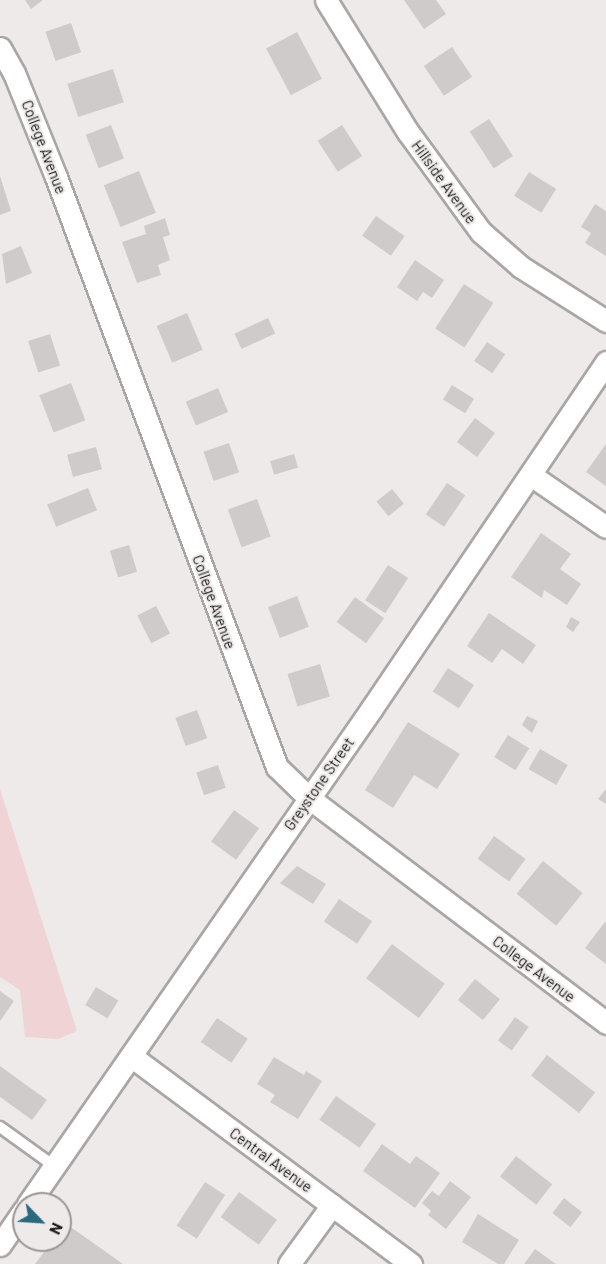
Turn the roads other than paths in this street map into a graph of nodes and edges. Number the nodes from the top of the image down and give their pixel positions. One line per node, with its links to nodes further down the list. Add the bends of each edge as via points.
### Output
1 (326, 0): 3 (street, Hillside Avenue, via 408,132 477,226 521,267)
2 (0, 48): 7 (street, College Avenue, via 56,177 270,752 281,772)
3 (606, 321)
4 (606, 362): 5 (street, Greystone Street)
5 (531, 475): 6 (street); 7 (street, Greystone Street)
6 (606, 527)
7 (309, 798): 8 (street, College Avenue); 9 (street, Greystone Street)
8 (606, 1023)
9 (131, 1056): 11 (street, Greystone Street); 13 (street, Central Avenue)
10 (0, 1127): 11 (lane)
11 (54, 1166): 12 (street, Greystone Street)
12 (36, 1192)
13 (332, 1205): 16 (street); 17 (street, Central Avenue)
14 (12, 1228): 15 (street)
15 (0, 1245)
16 (289, 1264)
17 (411, 1264)

